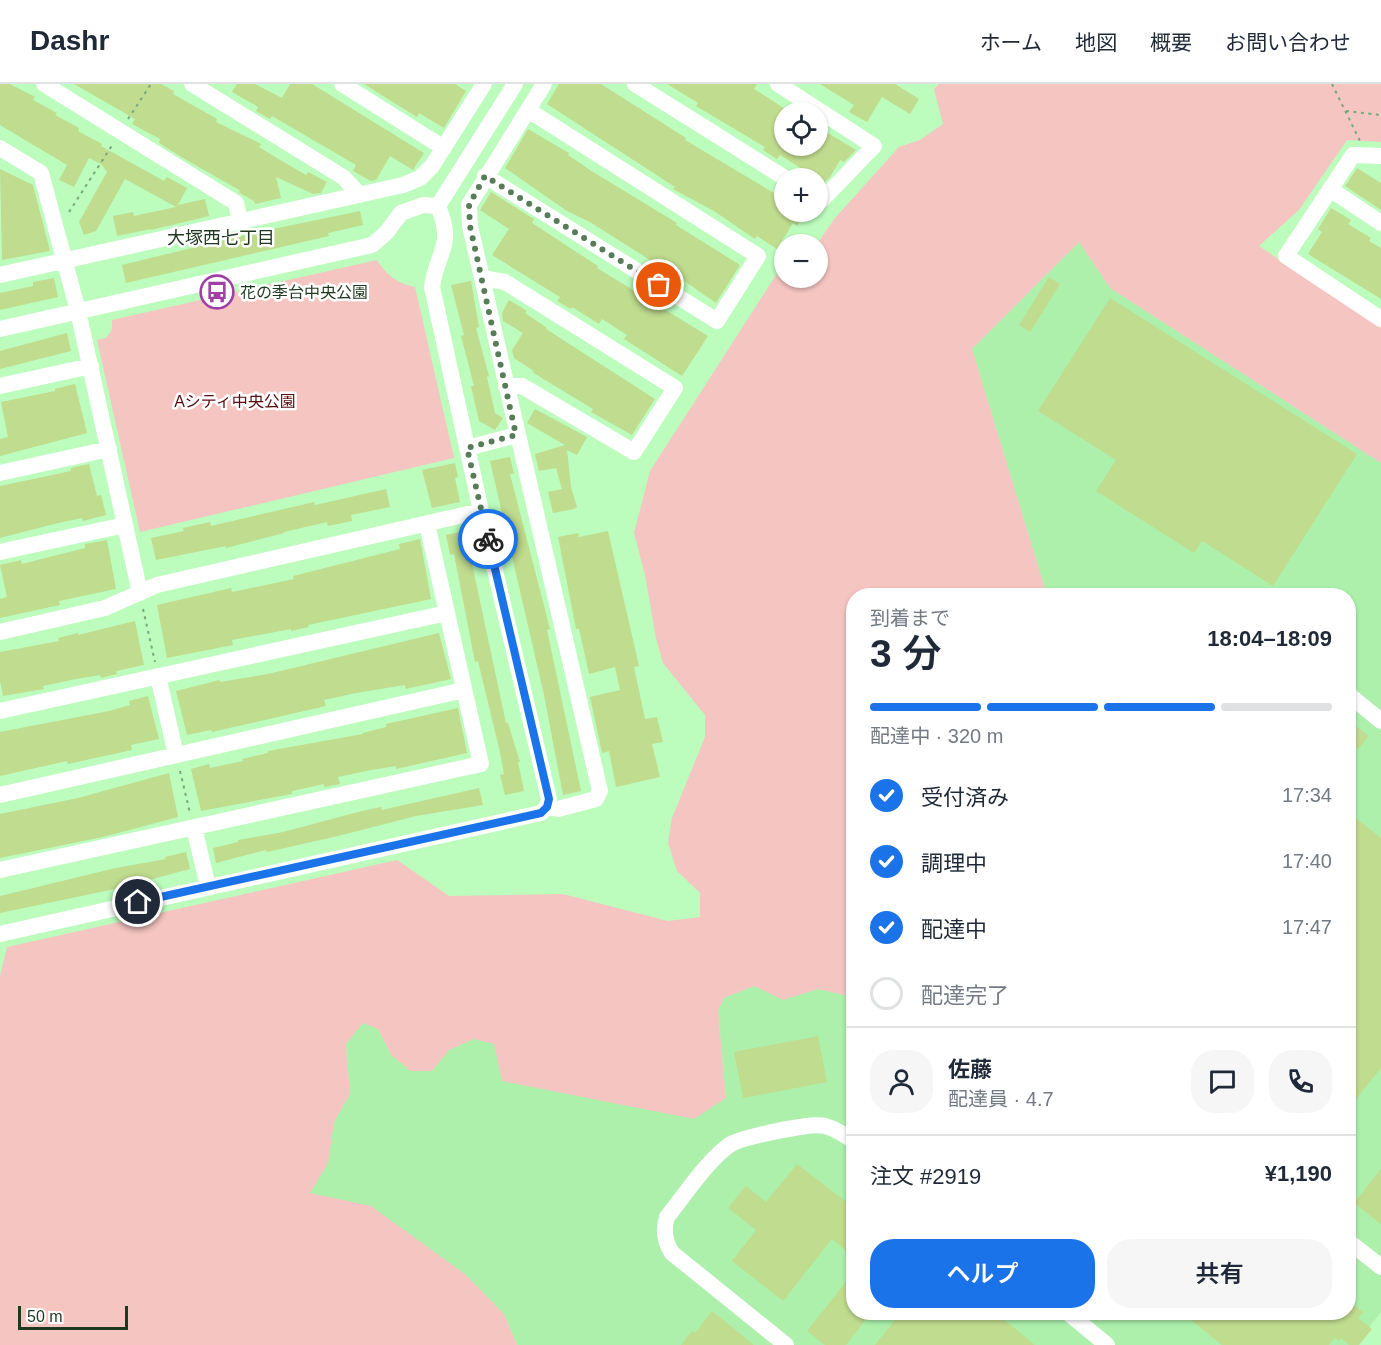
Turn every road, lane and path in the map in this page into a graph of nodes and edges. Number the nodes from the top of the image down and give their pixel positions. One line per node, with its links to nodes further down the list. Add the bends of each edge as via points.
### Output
1 (44, 84): 14 (street)
2 (151, 84): 14 (path)
3 (192, 84): 23 (street, via 343,177)
4 (342, 84): 17 (street)
5 (484, 84): 17 (street)
6 (515, 84): 24 (street)
7 (544, 84): 11 (street)
8 (635, 84): 19 (street)
9 (778, 84): 22 (street, via 874,146)
10 (1332, 84): 12 (path)
11 (528, 110): 20 (street); 20 (street, via 758,256 717,321)
12 (1346, 111): 13 (path); 15 (path)
13 (1381, 115)
14 (120, 132): 25 (path); 26 (street, via 236,203)
15 (1362, 143)
16 (0, 148): 28 (street, via 41,173)
17 (444, 148): 23 (street, via 420,178)
18 (1381, 156): 21 (street, via 1353,155)
19 (774, 171)
20 (485, 176): 30 (street, via 469,205)
21 (1330, 189): 27 (street); 32 (street, via 1286,256)
22 (828, 194)
23 (360, 195): 26 (street)
24 (438, 206): 31 (street, via 423,205 401,213 372,245); 38 (street, via 447,227 432,287)
25 (64, 220)
26 (240, 222): 28 (street)
27 (1381, 223)
28 (65, 260): 29 (street); 31 (street)
29 (0, 274)
30 (482, 278): 36 (street); 36 (street, via 505,282 675,388 634,452 522,386)
31 (78, 311): 33 (street); 34 (street)
32 (1381, 319)
33 (0, 329)
34 (91, 366): 35 (street); 39 (street)
35 (0, 386)
36 (506, 386): 37 (street)
37 (516, 435): 38 (street); 55 (street, via 600,791 596,799 558,809)
38 (467, 448): 41 (street)
39 (109, 449): 40 (street); 43 (street)
40 (0, 473)
41 (481, 511): 42 (street); 55 (street, via 549,799)
42 (427, 524): 45 (street, via 157,585); 46 (street)
43 (125, 525): 44 (street); 45 (street)
44 (0, 552)
45 (140, 593): 47 (street, via 105,608); 48 (path)
46 (447, 613): 48 (street); 49 (street)
47 (0, 632)
48 (158, 676): 51 (street); 53 (street)
49 (464, 690): 53 (street); 56 (street, via 481,764)
50 (1356, 701): 52 (street)
51 (0, 711)
52 (1381, 721)
53 (176, 755): 54 (street); 56 (path)
54 (0, 795)
55 (547, 807): 58 (street, via 541,813)
56 (194, 827): 57 (street); 58 (street)
57 (0, 870)
58 (208, 886): 59 (street)
59 (0, 934)
60 (846, 1136): 64 (street, via 823,1125 746,1138 730,1145 667,1216 665,1236 672,1253)
61 (1356, 1248): 62 (street)
62 (1381, 1268)
63 (1077, 1320): 65 (street)
64 (786, 1345)
65 (1107, 1345)

